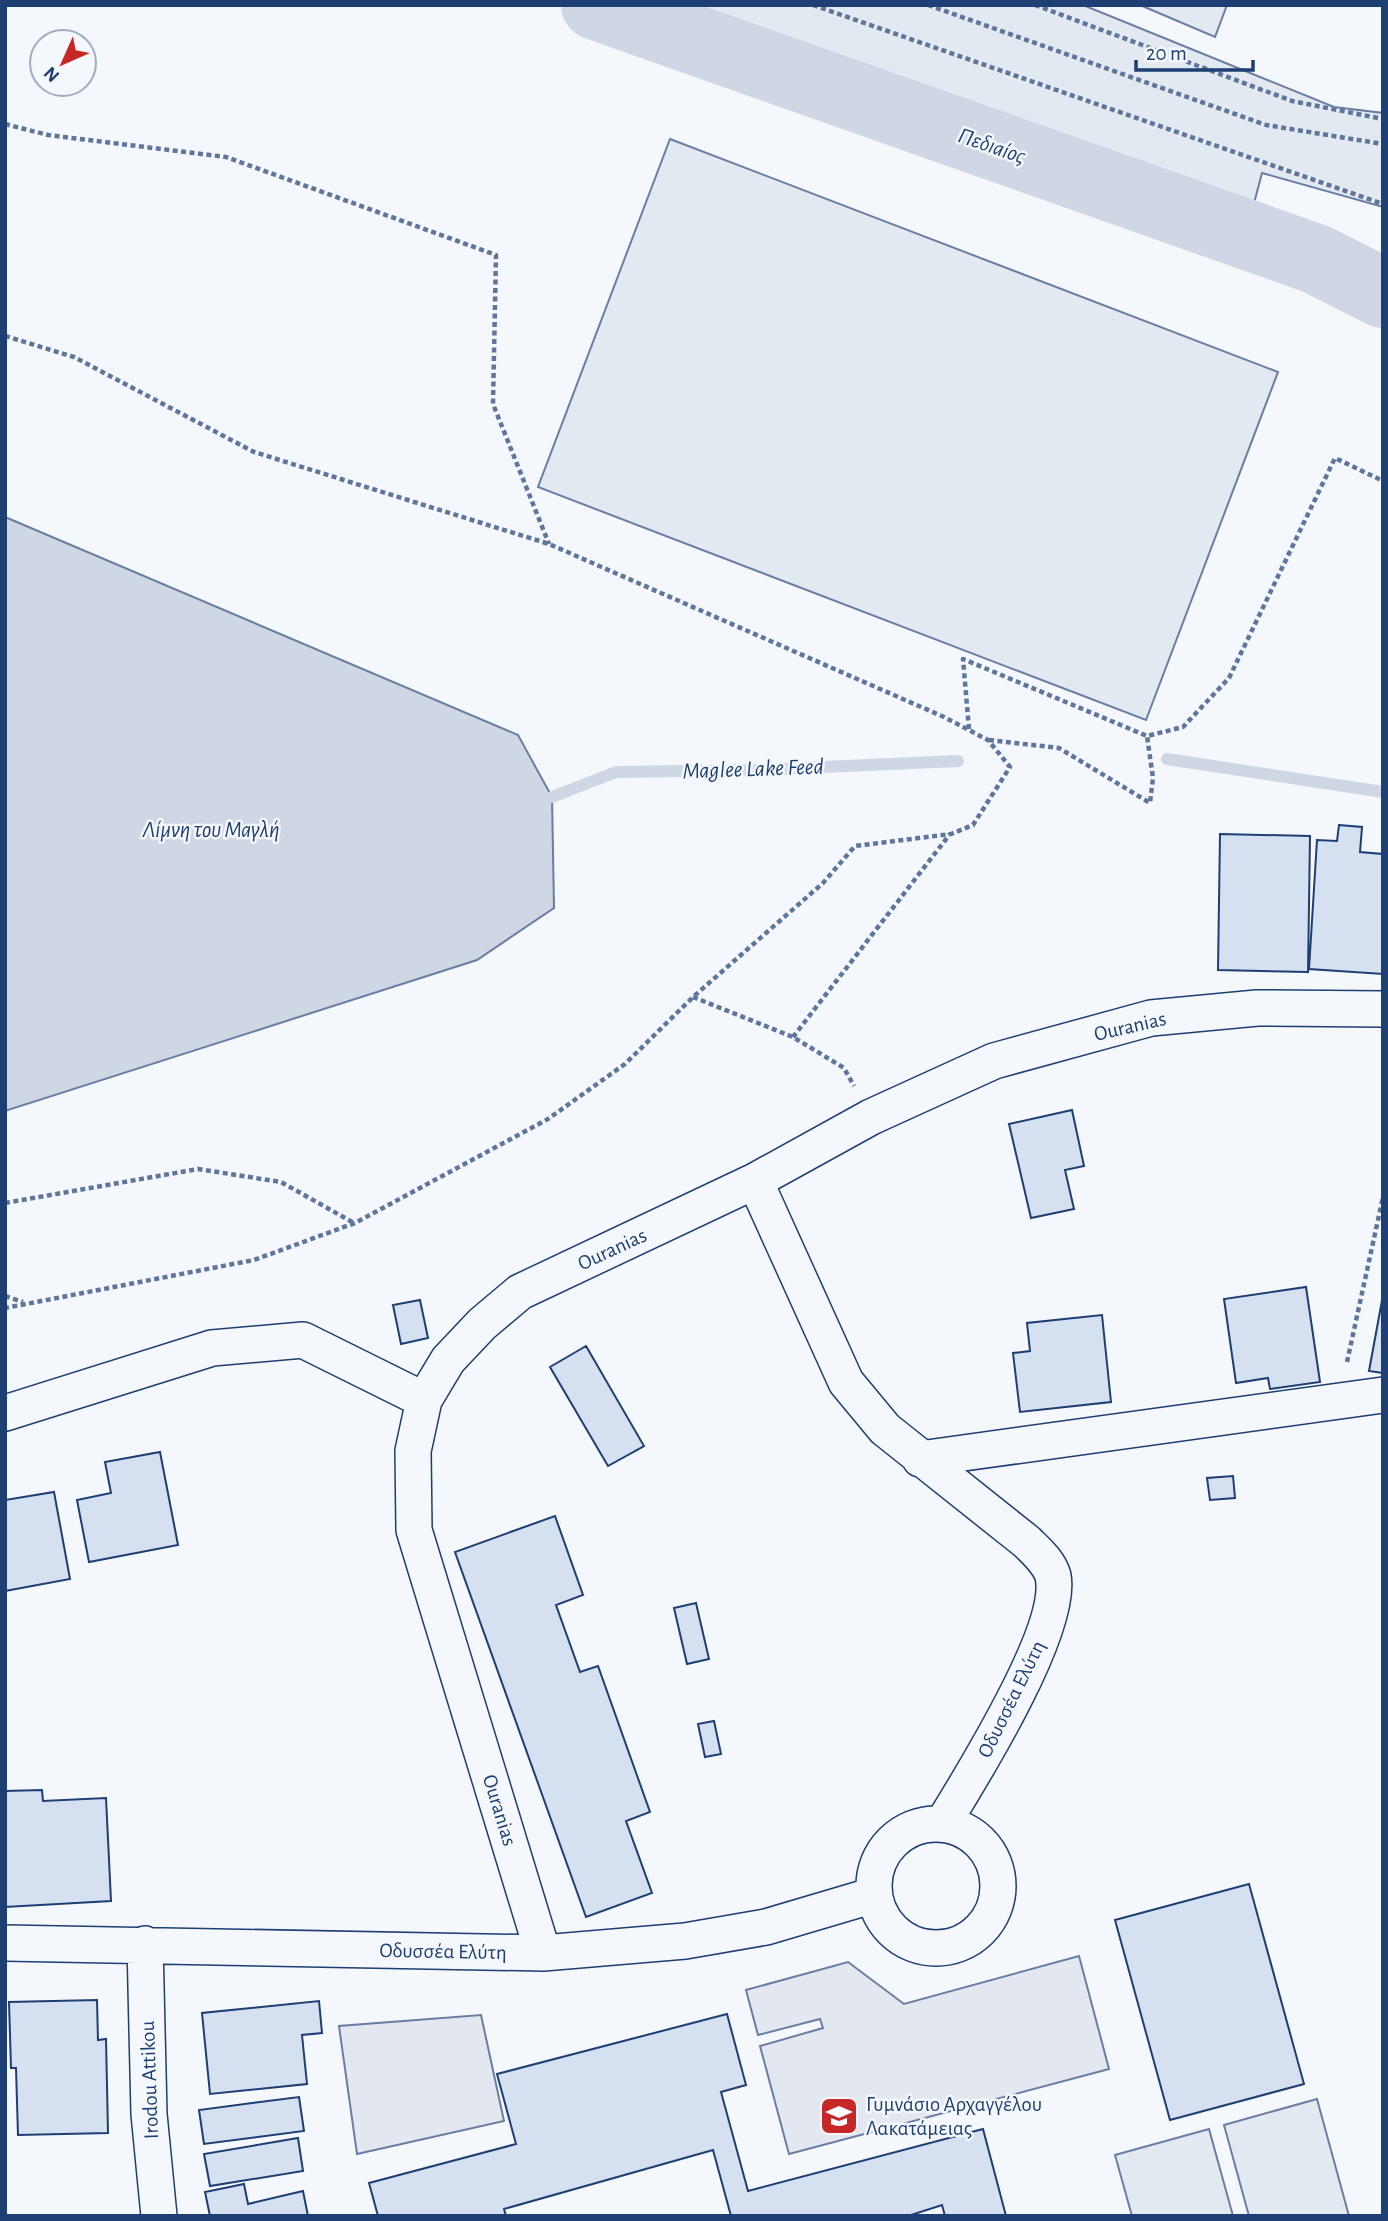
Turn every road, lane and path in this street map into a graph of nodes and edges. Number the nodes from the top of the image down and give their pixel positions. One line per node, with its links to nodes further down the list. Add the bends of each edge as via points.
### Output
1 (813, 5): 7 (path)
2 (928, 5): 6 (path, via 1266,125)
3 (1035, 5): 4 (path, via 1292,101)
4 (1383, 119)
5 (5, 124): 10 (path, via 48,135 226,157 496,254 493,404)
6 (1383, 145)
7 (1383, 204)
8 (5, 336): 10 (path, via 74,357 254,452)
9 (1383, 481): 12 (path, via 1335,457 1229,678 1183,727)
10 (549, 544): 11 (path)
11 (969, 730): 12 (path, via 963,659); 13 (path)
12 (1147, 736): 13 (path, via 1153,778 1150,803 1059,748)
13 (988, 740): 14 (path, via 1010,767 973,825)
14 (951, 834): 15 (path, via 855,846 823,883); 17 (path)
15 (693, 996): 17 (path); 22 (path, via 625,1064 548,1119)
16 (1383, 1009): 18 (street, Ouranias, via 1257,1008 1151,1018 994,1060)
17 (793, 1037): 18 (path, via 844,1068)
18 (871, 1117): 19 (street, Ouranias)
19 (755, 1181): 27 (street, Ouranias, via 520,1292 448,1360); 30 (street, Οδυσσέα Ελύτη, via 846,1382 885,1429)
20 (1383, 1197): 28 (path)
21 (5, 1203): 22 (path, via 198,1169 281,1182)
22 (355, 1223): 24 (path, via 254,1260)
23 (5, 1296): 24 (path)
24 (24, 1303): 25 (path)
25 (5, 1308)
26 (1383, 1395): 28 (street)
27 (424, 1400): 29 (street, via 303,1340 212,1348); 35 (street, Ouranias, via 413,1451 414,1530)
28 (1339, 1401): 30 (street)
29 (5, 1413)
30 (920, 1459): 31 (street, Οδυσσέα Ελύτη, via 1027,1542 1054,1579 1041,1641 995,1739)
31 (943, 1824): 32 (street, via 920,1825 900,1834 884,1851 875,1872); 32 (street, via 968,1831 987,1848 998,1871 999,1897 981,1930 949,1948 923,1948 900,1937 882,1919)
32 (874, 1895): 35 (street, Οδυσσέα Ελύτη, via 766,1927 685,1941)
33 (5, 1943): 34 (street, Οδυσσέα Ελύτη)
34 (145, 1944): 35 (street, Οδυσσέα Ελύτη); 36 (street, Irodou Attikou, via 149,2114)
35 (543, 1953)
36 (159, 2216)

